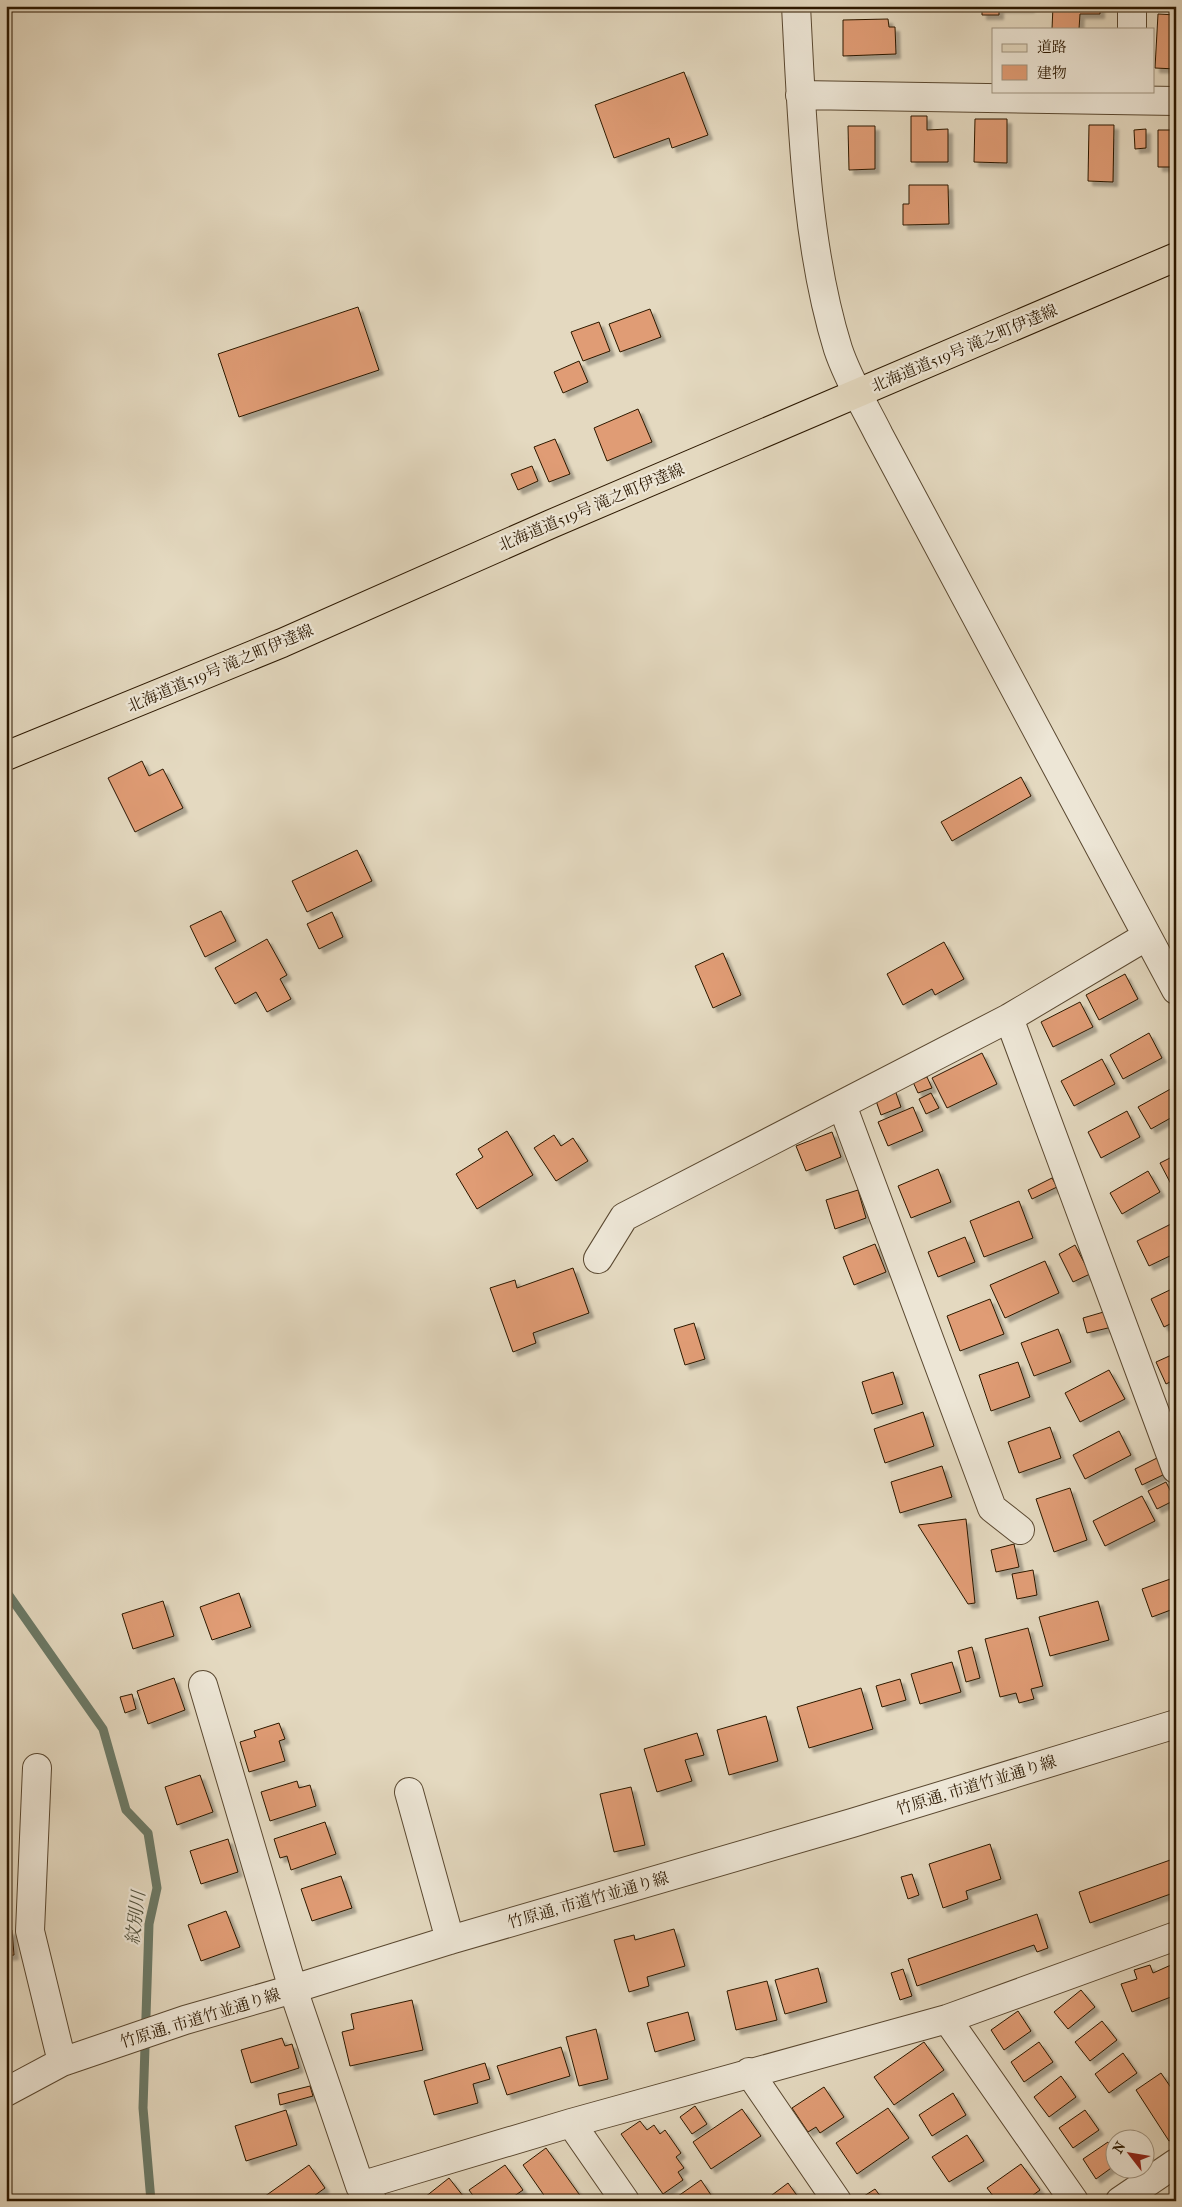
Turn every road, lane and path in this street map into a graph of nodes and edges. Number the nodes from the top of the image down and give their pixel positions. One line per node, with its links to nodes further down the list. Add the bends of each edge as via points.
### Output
1 (796, 6): 4 (street)
2 (1132, 6): 3 (street)
3 (1132, 28)
4 (800, 95): 5 (street); 8 (street, via 810,209 822,279 838,350)
5 (1132, 96): 6 (street)
6 (1176, 101)
7 (1176, 257): 8 (main road, 北海道道519号 滝之町伊達線)
8 (857, 392): 9 (main road, 北海道道519号 滝之町伊達線, via 282,643); 10 (street)
9 (6, 756)
10 (1147, 936): 11 (street); 12 (street)
11 (1176, 990)
12 (1009, 1018): 13 (street); 15 (street)
13 (842, 1105): 14 (street, via 624,1217); 16 (street, via 992,1508)
14 (598, 1259)
15 (1176, 1469)
16 (1020, 1530)
17 (203, 1685): 23 (street)
18 (1176, 1724): 22 (street, 竹原通, 市道竹並通り線)
19 (37, 1768): 25 (street, via 30,1932)
20 (408, 1792): 22 (street)
21 (1176, 1936): 24 (street)
22 (450, 1940): 23 (street, 竹原通, 市道竹並通り線)
23 (294, 1989): 25 (street, 竹原通, 市道竹並通り線, via 185,2020); 30 (street)
24 (947, 2019): 26 (street); 33 (street)
25 (62, 2062): 27 (street, 竹原通, 市道竹並通り線)
26 (749, 2072): 28 (street); 32 (street)
27 (6, 2092)
28 (571, 2123): 30 (street); 31 (street)
29 (1176, 2163): 34 (street)
30 (366, 2194)
31 (625, 2201)
32 (837, 2201)
33 (1074, 2201)
34 (1120, 2201)

